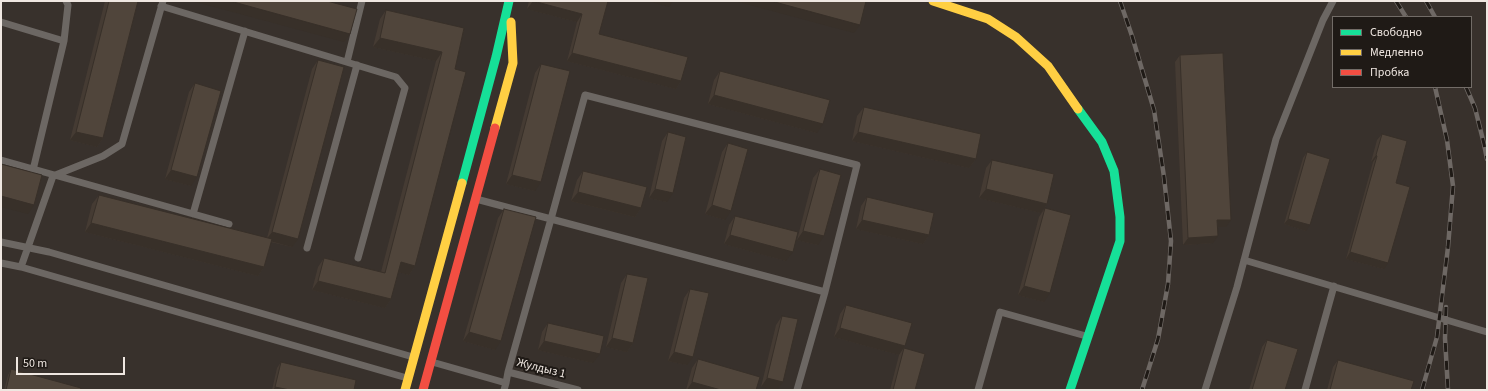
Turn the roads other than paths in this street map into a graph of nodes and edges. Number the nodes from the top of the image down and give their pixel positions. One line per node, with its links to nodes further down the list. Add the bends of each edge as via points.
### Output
1 (66, 1): 9 (lane, via 68,5)
2 (362, 1): 10 (lane)
3 (510, 1): 15 (street); 15 (street, via 513,63)
4 (933, 1): 29 (street, via 988,19 1016,36 1048,66 1102,142 1114,171 1120,217 1120,241)
5 (1333, 1): 23 (lane, via 1276,139)
6 (162, 4): 8 (lane); 14 (lane, via 122,144 103,156)
7 (1, 22): 9 (lane)
8 (245, 31): 10 (lane); 16 (lane)
9 (64, 41): 13 (lane)
10 (347, 62): 11 (lane)
11 (357, 65): 21 (lane); 22 (lane, via 396,77 405,88)
12 (1, 160): 13 (lane)
13 (33, 170): 14 (lane)
14 (53, 176): 16 (lane); 20 (lane)
15 (467, 196): 17 (lane); 30 (street); 30 (street)
16 (193, 214): 18 (lane)
17 (551, 219): 27 (lane); 27 (lane, via 585,95 858,165); 31 (lane)
18 (229, 224)
19 (1, 242): 20 (lane, Жулдыз 1)
20 (28, 248): 25 (lane); 30 (lane, Жулдыз 1, via 64,256)
21 (307, 248)
22 (358, 258)
23 (1244, 260): 26 (lane); 39 (lane)
24 (1, 263): 25 (lane)
25 (21, 267): 32 (lane)
26 (1334, 286): 28 (lane); 40 (lane)
27 (825, 292): 36 (lane)
28 (1487, 332)
29 (1089, 336): 37 (lane, via 1000,312); 38 (street)
30 (423, 359): 32 (street); 32 (street); 33 (lane, Жулдыз 1)
31 (508, 372): 33 (lane, Жулдыз 1); 35 (lane, Жулдыз 1)
32 (418, 383): 34 (street)
33 (505, 386)
34 (405, 390)
35 (578, 390)
36 (797, 390)
37 (978, 390)
38 (1070, 390)
39 (1205, 390)
40 (1305, 390)

